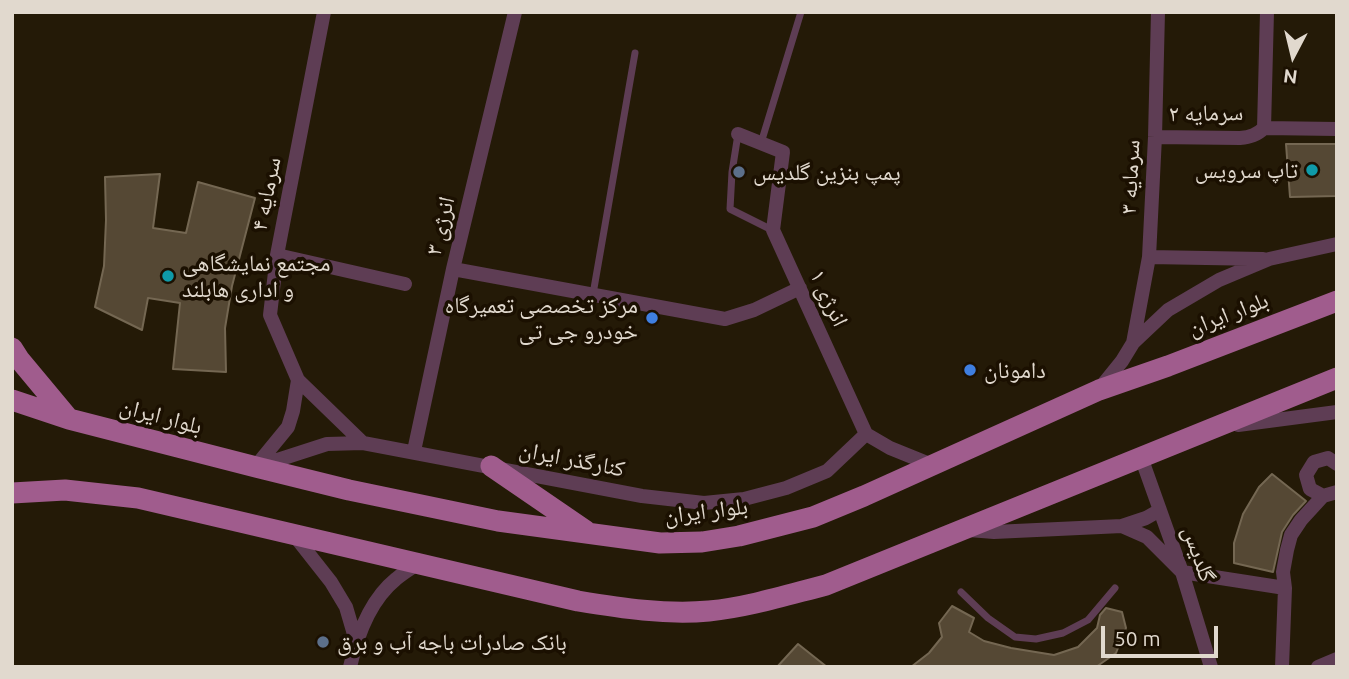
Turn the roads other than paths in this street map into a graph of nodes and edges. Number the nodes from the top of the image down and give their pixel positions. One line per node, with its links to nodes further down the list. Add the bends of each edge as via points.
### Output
1 (324, 12): 14 (street, سرمایه ۴)
2 (515, 12): 17 (street, انرژی ۳)
3 (801, 12): 11 (lane)
4 (1158, 12): 10 (street, سرمایه ۳)
5 (1267, 12): 7 (street, سرمایه ۲)
6 (635, 54): 20 (lane)
7 (1264, 128): 8 (street); 10 (street, سرمایه ۲, via 1240,138)
8 (1337, 129)
9 (738, 134): 11 (street); 12 (lane, via 730,209)
10 (1155, 137): 15 (street, سرمایه ۳)
11 (761, 143): 12 (street, via 783,152)
12 (773, 230): 19 (street, انرژی ۱)
13 (1337, 244): 16 (street)
14 (277, 255): 18 (street); 25 (street, سرمایه ۴, via 270,316)
15 (1149, 257): 16 (street); 22 (street, سرمایه ۳)
16 (1269, 259): 22 (street, via 1219,280 1168,310)
17 (453, 269): 20 (street); 33 (street, انرژی ۳)
18 (405, 284)
19 (800, 288): 20 (street, via 724,319); 31 (street, انرژی ۱)
20 (593, 294)
21 (1337, 301): 26 (main road, بلوار ایران)
22 (1133, 343): 26 (street)
23 (12, 348): 29 (main road)
24 (1337, 378): 30 (main road)
25 (298, 380): 32 (street); 38 (street, via 288,427)
26 (1099, 390): 36 (main road, بلوار ایران)
27 (12, 400): 29 (main road, بلوار ایران)
28 (1337, 412): 30 (street)
29 (69, 419): 38 (main road, بلوار ایران)
30 (1213, 428): 34 (main road)
31 (866, 434): 36 (street); 37 (street, کنارگذر ایران, via 827,471 744,499 704,503 642,496)
32 (363, 443): 33 (street, کنارگذر ایران); 38 (street, کنارگذر ایران, via 327,444)
33 (414, 451): 37 (street, کنارگذر ایران)
34 (1141, 457): 41 (street, گلدیس); 43 (main road)
35 (1337, 464): 40 (street, via 1328,458 1314,462 1306,475 1310,489)
36 (932, 465): 45 (main road, بلوار ایران, via 813,517 739,536 660,543)
37 (491, 466): 45 (main road)
38 (256, 467): 45 (main road, بلوار ایران, via 498,520)
39 (12, 493): 44 (main road, via 65,490 138,498)
40 (1330, 494): 49 (street, via 1301,520 1292,535 1283,572)
41 (1160, 510): 42 (street); 47 (street, گلدیس)
42 (1122, 526): 43 (street); 47 (street, via 1147,537)
43 (961, 530): 46 (main road, via 826,585 752,605 707,611 651,612 578,601)
44 (293, 534): 46 (main road); 51 (street, via 346,607)
45 (591, 534)
46 (419, 564): 51 (street, via 379,597)
47 (1182, 572): 49 (street); 54 (street, گلدیس)
48 (1115, 588): 50 (lane, via 1088,620 1063,633 1036,639 1015,637)
49 (1285, 588): 55 (street)
50 (961, 592)
51 (356, 641): 53 (street)
52 (1337, 659): 56 (street)
53 (351, 667)
54 (1211, 667)
55 (1282, 667)
56 (1318, 667)

